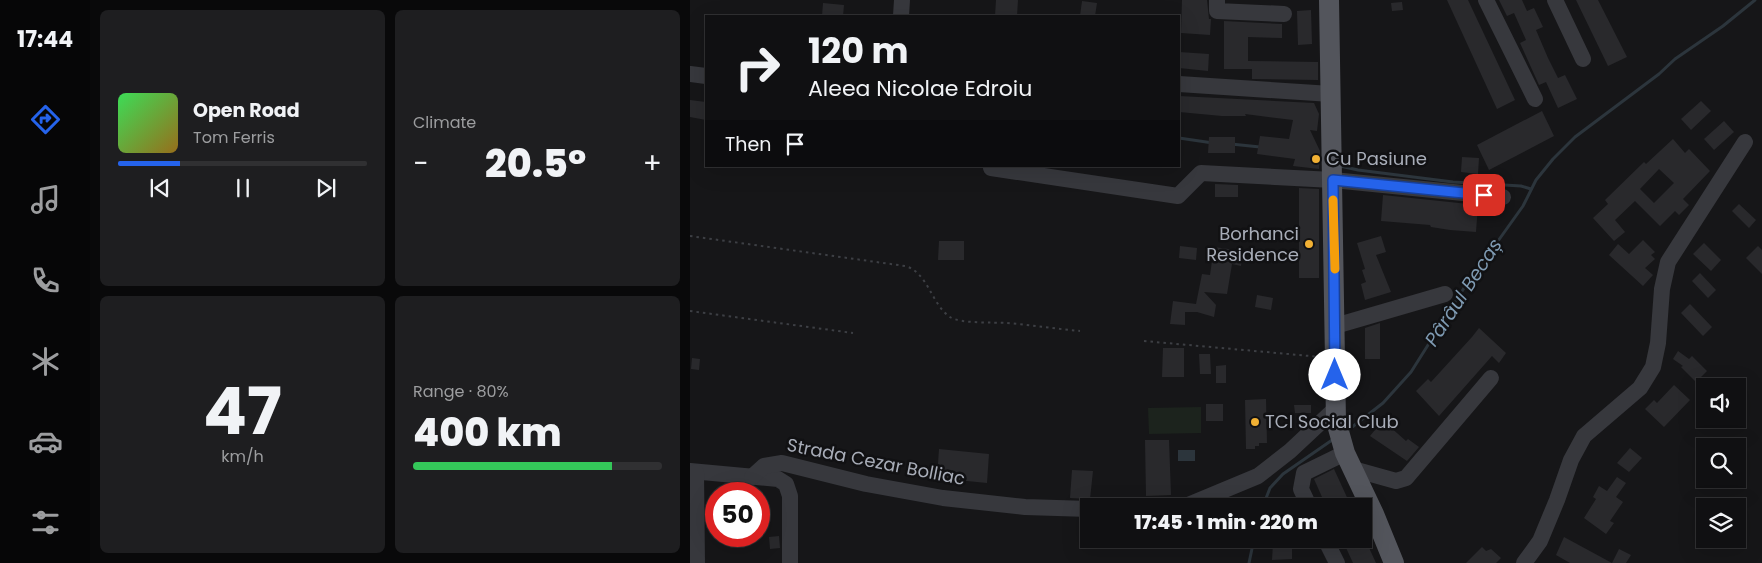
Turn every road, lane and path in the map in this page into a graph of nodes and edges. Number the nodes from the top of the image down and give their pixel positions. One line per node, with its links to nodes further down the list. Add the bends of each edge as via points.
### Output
1 (902, 0): 7 (street)
2 (1217, 0): 6 (street, via 1217,11)
3 (1329, 0): 12 (main road)
4 (1486, 0): 13 (street)
5 (1555, 0): 8 (street)
6 (1284, 14)
7 (900, 15)
8 (1582, 59)
9 (690, 74): 10 (street)
10 (705, 76)
11 (1180, 84): 12 (street)
12 (1331, 94): 16 (main road)
13 (1535, 98)
14 (1745, 142): 39 (street, via 1668,262 1653,367 1640,388 1584,436 1571,460 1540,541)
15 (991, 168): 16 (street, via 1178,196 1201,173)
16 (1333, 180): 17 (street); 21 (main road)
17 (1503, 197)
18 (690, 236): 22 (path, via 905,266 916,272 953,319)
19 (1445, 294): 21 (street)
20 (690, 310): 23 (path)
21 (1335, 326): 25 (main road)
22 (1080, 331)
23 (853, 333)
24 (1144, 341): 25 (path)
25 (1335, 358): 27 (main road)
26 (1491, 378): 28 (street, via 1406,478 1396,481)
27 (1336, 415): 28 (main road); 31 (street, via 1258,476)
28 (1347, 457): 32 (street, via 1304,473 1301,490); 38 (main road)
29 (693, 472): 30 (street); 35 (street)
30 (752, 477): 33 (street, Strada Cezar Bolliac, via 764,466 782,462 858,482 943,498); 36 (street, via 778,479 789,489)
31 (1205, 498)
32 (1305, 498)
33 (1080, 510)
34 (1330, 548): 37 (street)
35 (697, 563)
36 (790, 563)
37 (1337, 563)
38 (1394, 563)
39 (1524, 563)

